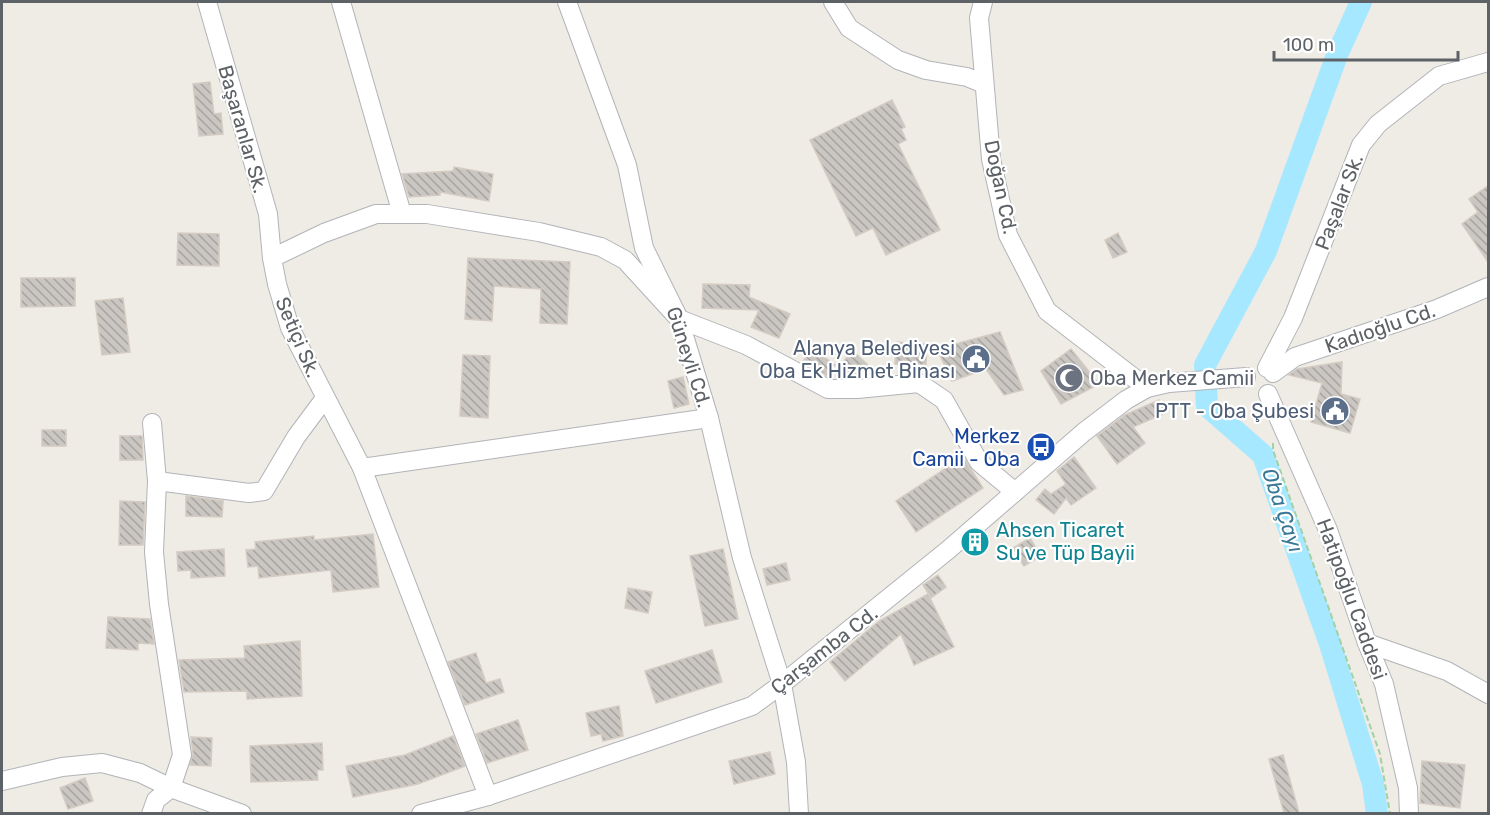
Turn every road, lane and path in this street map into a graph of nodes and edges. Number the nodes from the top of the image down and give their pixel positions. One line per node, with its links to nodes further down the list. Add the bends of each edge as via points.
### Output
1 (207, 2): 10 (street, Başaranlar Sk., via 268,214)
2 (341, 2): 8 (street)
3 (567, 2): 9 (street, Güneyli Cd., via 627,165)
4 (833, 2): 7 (street, via 849,28 898,60)
5 (983, 2): 7 (street, Doğan Cd., via 978,18)
6 (1488, 62): 14 (street, Paşalar Sk., via 1438,76 1378,124 1361,145)
7 (984, 84): 16 (street, Doğan Cd., via 992,159 1008,235 1047,311)
8 (402, 214): 10 (street, via 376,214); 11 (street, via 427,214 539,232 601,247)
9 (644, 248): 11 (street); 13 (street, Güneyli Cd.)
10 (272, 258): 18 (street, Setiçi Sk., via 290,328)
11 (625, 260): 13 (street)
12 (1488, 287): 14 (street, Kadıoğlu Cd., via 1437,309 1295,357)
13 (680, 319): 19 (street, Güneyli Cd.); 24 (street, via 746,345 828,389 919,383 944,400 979,462)
14 (1270, 370): 15 (street, via 1254,368); 17 (street, via 1275,384)
15 (1246, 378): 16 (street, Çarşamba Cd.); 17 (street, via 1252,393)
16 (1147, 388): 24 (street, Çarşamba Cd., via 1084,432)
17 (1268, 394): 25 (street, Hatipoğlu Caddesi, via 1328,530)
18 (325, 398): 22 (street, Setiçi Sk.); 23 (street, via 264,491 249,493)
19 (709, 418): 22 (street); 26 (street, Güneyli Cd., via 742,558)
20 (152, 423): 23 (street)
21 (1273, 441): 35 (path, via 1380,753)
22 (362, 468): 30 (street, Setiçi Sk.)
23 (158, 482): 29 (street, via 154,552 182,755)
24 (1016, 492): 26 (street, Çarşamba Cd.)
25 (1367, 643): 27 (street, via 1447,671); 36 (street, Hatipoğlu Caddesi, via 1384,684 1408,788)
26 (782, 684): 30 (street, Çarşamba Cd., via 752,706); 34 (street, Güneyli Cd., via 796,762)
27 (1488, 694)
28 (2, 781): 29 (street, via 62,767 102,763 140,773)
29 (171, 788): 31 (street, via 156,800); 32 (street)
30 (489, 796): 33 (street, Çarşamba Cd.)
31 (151, 813)
32 (242, 813)
33 (421, 813)
34 (799, 813)
35 (1390, 813)
36 (1409, 813)

